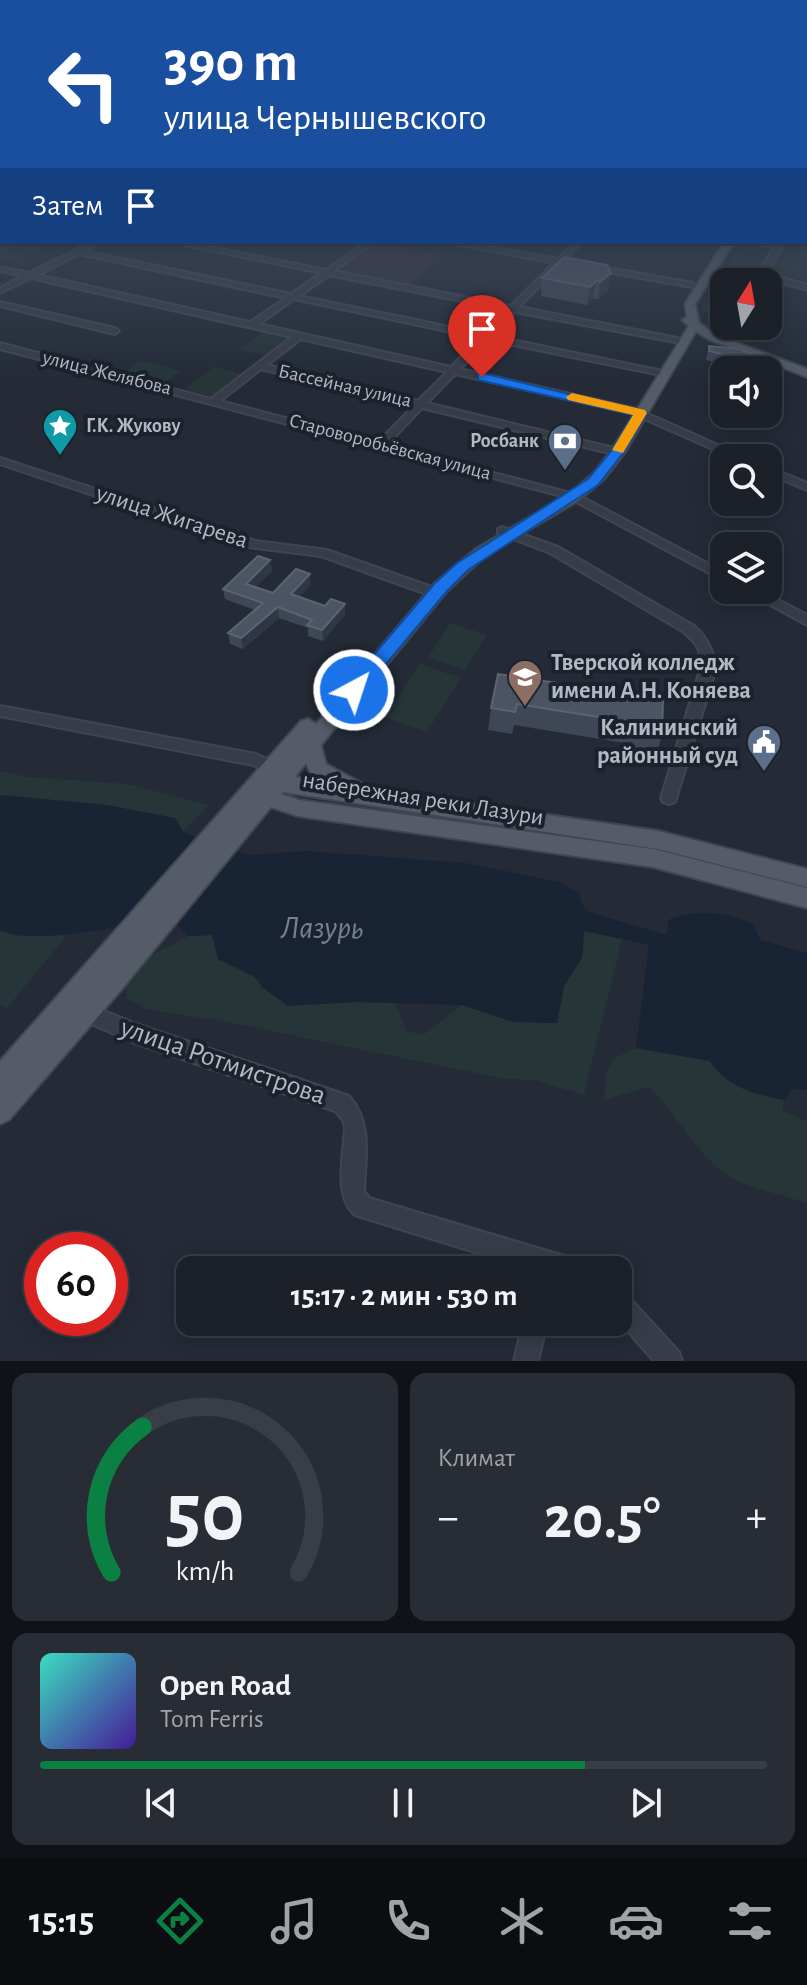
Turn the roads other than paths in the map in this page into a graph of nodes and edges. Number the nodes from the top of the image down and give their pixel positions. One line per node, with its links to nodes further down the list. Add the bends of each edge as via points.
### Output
1 (72, 256): 14 (street)
2 (96, 256): 19 (street)
3 (243, 256): 13 (street)
4 (351, 256): 13 (street)
5 (528, 256): 9 (street)
6 (564, 256): 9 (street)
7 (710, 256): 16 (main road)
8 (716, 256): 23 (main road, via 690,304)
9 (559, 261): 10 (street); 21 (street)
10 (574, 264)
11 (588, 267): 16 (street)
12 (0, 269): 14 (street)
13 (327, 272): 19 (street); 21 (street)
14 (31, 276): 18 (street); 22 (street)
15 (782, 283): 17 (street)
16 (690, 285): 23 (main road, via 679,304)
17 (807, 288)
18 (0, 291)
19 (293, 296): 22 (street); 26 (street)
20 (0, 304): 24 (street)
21 (513, 309): 23 (street, via 604,327); 26 (street)
22 (252, 325): 25 (street)
23 (700, 330): 28 (main road); 31 (main road); 32 (main road); 35 (main road)
24 (115, 331)
25 (299, 336): 29 (street); 30 (street)
26 (487, 337): 30 (street); 31 (street)
27 (0, 346): 33 (street, улица Желябова)
28 (807, 364)
29 (260, 366): 33 (street); 34 (street, Бассейная улица)
30 (454, 371): 34 (street); 35 (street)
31 (658, 373): 35 (main road)
32 (807, 373)
33 (214, 401): 36 (street, Староворобьёвская улица)
34 (421, 404): 36 (street); 38 (street, Бассейная улица)
35 (637, 412): 37 (street); 38 (main road)
36 (382, 444): 42 (street, Староворобьёвская улица)
37 (710, 444)
38 (614, 451): 42 (main road, via 599,476)
39 (0, 461): 45 (street, улица Жигарева, via 253,544 323,553)
40 (782, 476): 41 (street)
41 (807, 487)
42 (570, 496): 43 (main road); 44 (street, Староворобьёвская улица)
43 (506, 532): 45 (main road, via 459,559); 51 (street, via 566,557 689,629 704,645 709,658 706,678)
44 (710, 570)
45 (432, 591): 49 (main road); 50 (main road)
46 (775, 604): 47 (street)
47 (807, 621)
48 (0, 711): 50 (street, via 256,760)
49 (310, 742): 50 (main road); 52 (main road, via 314,763 323,774)
50 (268, 784): 52 (main road, набережная реки Лазури, via 298,808); 55 (main road)
51 (669, 798)
52 (365, 803): 53 (main road, набережная реки Лазури, via 658,840); 54 (main road, набережная реки Лазури, via 653,858)
53 (807, 878)
54 (807, 898)
55 (77, 1008): 56 (main road); 57 (main road); 58 (street, улица Ротмистрова, via 342,1103 355,1124 353,1191 361,1206)
56 (0, 1081)
57 (0, 1111)
58 (516, 1256)
59 (632, 1318): 62 (street)
60 (532, 1336): 61 (street)
61 (526, 1361)
62 (670, 1361)

